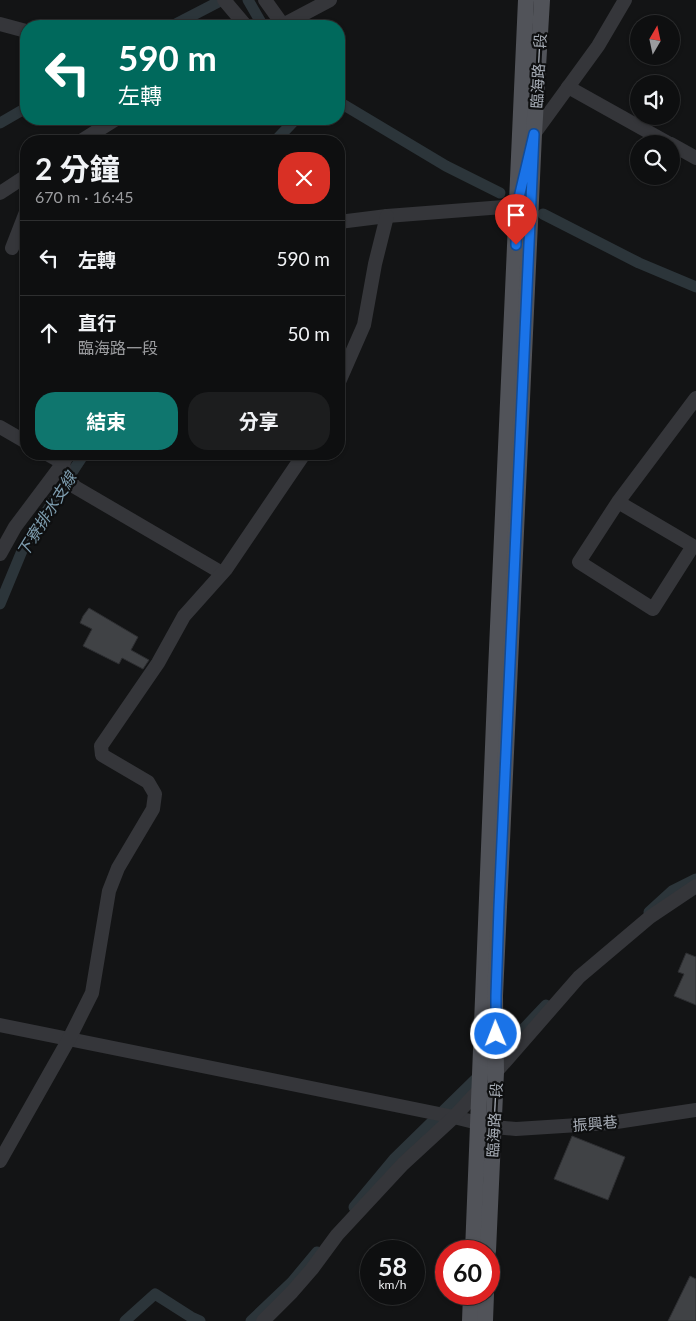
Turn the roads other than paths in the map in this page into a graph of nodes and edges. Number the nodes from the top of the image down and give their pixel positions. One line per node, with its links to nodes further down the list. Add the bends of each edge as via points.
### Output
1 (265, 0): 8 (street)
2 (330, 0): 9 (street)
3 (526, 0): 21 (main road, 臨海路一段)
4 (542, 0): 14 (main road, 臨海路一段)
5 (625, 0): 12 (street, via 598,46)
6 (225, 1): 7 (street)
7 (241, 20)
8 (278, 20)
9 (293, 20)
10 (0, 24): 11 (street)
11 (20, 29)
12 (568, 87): 14 (street); 16 (street)
13 (106, 125): 15 (street)
14 (534, 134): 21 (street); 39 (main road, 臨海路一段, via 499,907)
15 (91, 135)
16 (655, 135)
17 (680, 149): 18 (street)
18 (696, 158)
19 (20, 180): 20 (street)
20 (0, 193)
21 (517, 206): 22 (street); 40 (main road, 臨海路一段)
22 (387, 216): 23 (street); 26 (street, via 364,325)
23 (345, 221)
24 (20, 227): 25 (street)
25 (12, 248)
26 (345, 368)
27 (696, 398): 33 (street)
28 (0, 427): 29 (street)
29 (20, 439)
30 (64, 460): 34 (street, via 15,527)
31 (65, 460): 35 (street, via 65,474 75,487)
32 (300, 460): 35 (street)
33 (618, 502): 33 (street, via 693,546 653,609 579,562)
34 (0, 554)
35 (222, 573): 38 (street, via 184,616 158,663 101,746 102,755 148,782 155,794 153,809 118,868 109,891 92,993)
36 (696, 886): 39 (street, via 650,917 579,977)
37 (0, 1025): 38 (street, 振興巷)
38 (69, 1039): 42 (street, 振興巷); 45 (street)
39 (496, 1072): 40 (street); 44 (main road, 臨海路一段)
40 (480, 1084): 42 (street); 43 (main road, 臨海路一段)
41 (696, 1110): 44 (street, 振興巷, via 610,1123 516,1129)
42 (454, 1117): 43 (street, 振興巷); 50 (street, via 403,1164)
43 (477, 1122): 44 (street, 振興巷); 46 (main road, 臨海路一段)
44 (494, 1127): 47 (main road, 臨海路一段)
45 (0, 1161)
46 (472, 1240)
47 (489, 1240)
48 (471, 1305): 51 (main road)
49 (485, 1305): 52 (main road)
50 (263, 1321)
51 (470, 1321)
52 (484, 1321)

